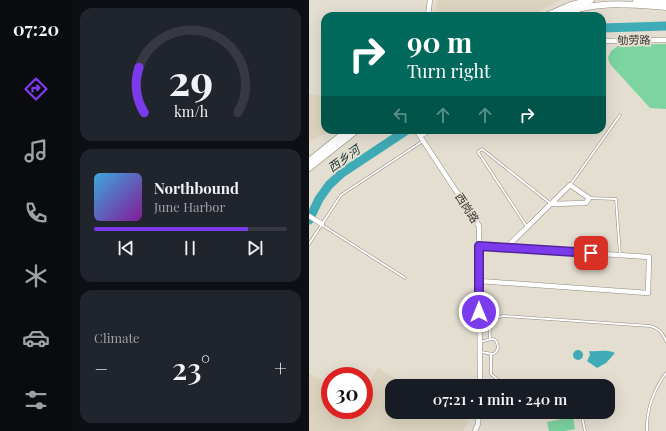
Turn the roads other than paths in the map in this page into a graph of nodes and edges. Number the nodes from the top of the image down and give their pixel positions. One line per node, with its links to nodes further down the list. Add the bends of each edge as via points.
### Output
1 (430, 0): 7 (street)
2 (591, 0): 5 (main road)
3 (637, 0): 4 (main road)
4 (666, 2)
5 (577, 4): 6 (main road, via 585,6 608,3); 8 (main road); 9 (main road)
6 (666, 7)
7 (428, 12)
8 (556, 12)
9 (564, 12)
10 (666, 40): 11 (street, 劬劳路)
11 (606, 41)
12 (620, 115): 20 (lane)
13 (343, 134): 18 (main road)
14 (352, 134): 19 (main road)
15 (423, 134): 16 (street)
16 (420, 136): 17 (street, 西岗路)
17 (423, 141): 24 (lane, via 341,195); 27 (street, 西岗路, via 479,226)
18 (309, 161)
19 (309, 168)
20 (570, 185): 21 (street); 22 (street)
21 (589, 198): 22 (street, via 586,203); 29 (lane, via 616,200)
22 (551, 204): 25 (street); 25 (lane, via 482,149 478,152)
23 (309, 216): 24 (street)
24 (322, 224): 26 (lane); 30 (lane)
25 (527, 227): 28 (street)
26 (309, 244)
27 (479, 246): 28 (street); 31 (street, 西岗路)
28 (506, 248): 29 (street)
29 (620, 255): 31 (street, via 649,257 648,293)
30 (405, 278)
31 (479, 281): 34 (street, 西岗路)
32 (490, 339): 33 (lane, via 491,322 504,316 650,326 663,333); 34 (lane); 36 (lane, via 497,342 498,348)
33 (666, 341)
34 (479, 342): 35 (street, 西岗路)
35 (479, 352): 36 (lane); 38 (street, 西岗路)
36 (491, 355): 39 (lane, via 491,374)
37 (666, 372): 44 (lane, via 649,408)
38 (480, 379)
39 (497, 379)
40 (478, 419): 42 (street)
41 (582, 419): 43 (lane)
42 (475, 431)
43 (585, 431)
44 (647, 431)

